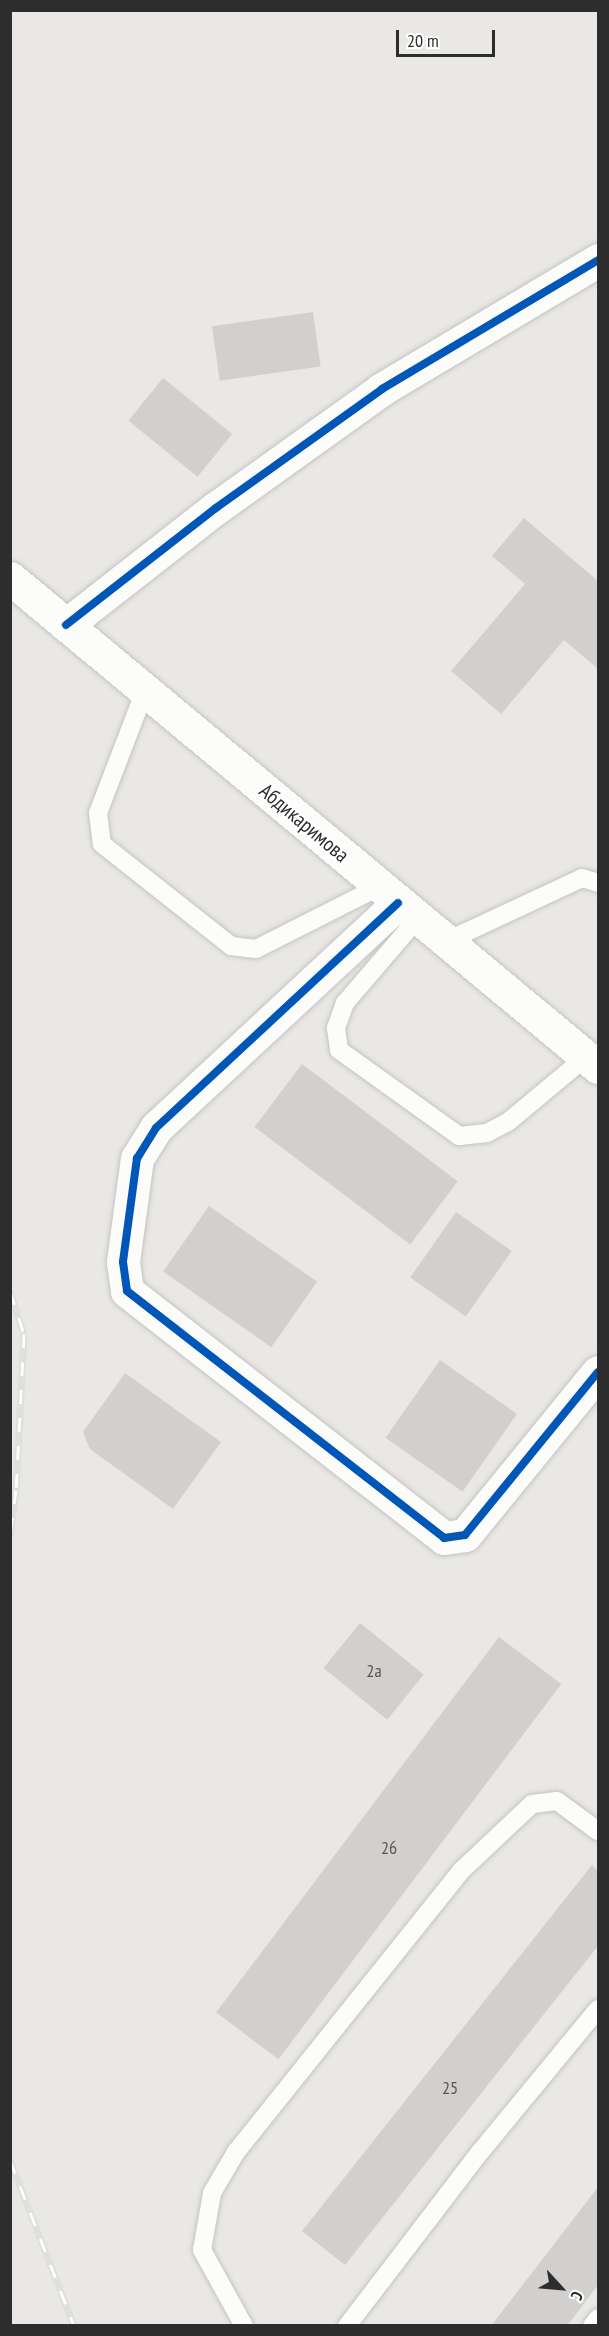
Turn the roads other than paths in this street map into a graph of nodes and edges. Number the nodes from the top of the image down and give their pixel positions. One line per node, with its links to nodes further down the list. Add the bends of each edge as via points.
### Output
1 (598, 260): 3 (street, via 382,389 216,508)
2 (10, 578): 3 (street, Абдикаримова)
3 (66, 625): 4 (street, Абдикаримова)
4 (146, 688): 6 (street, Абдикаримова); 6 (lane, via 98,813 102,844 231,946 256,949)
5 (598, 884): 7 (lane, via 582,878)
6 (398, 903): 7 (street, Абдикаримова); 8 (lane, via 345,1003 336,1028 339,1050 459,1136 487,1133 508,1122); 9 (street, via 156,1128 137,1158 123,1262 127,1291 444,1538 465,1535)
7 (445, 942): 8 (street, Абдикаримова)
8 (592, 1062)
9 (598, 1372)
10 (598, 1831): 13 (lane, via 557,1801 532,1804 462,1870 236,2152 212,2193 202,2250)
11 (598, 2009): 14 (lane, via 481,2151)
12 (598, 2318): 15 (lane)
13 (244, 2325)
14 (347, 2325)
15 (592, 2325)

